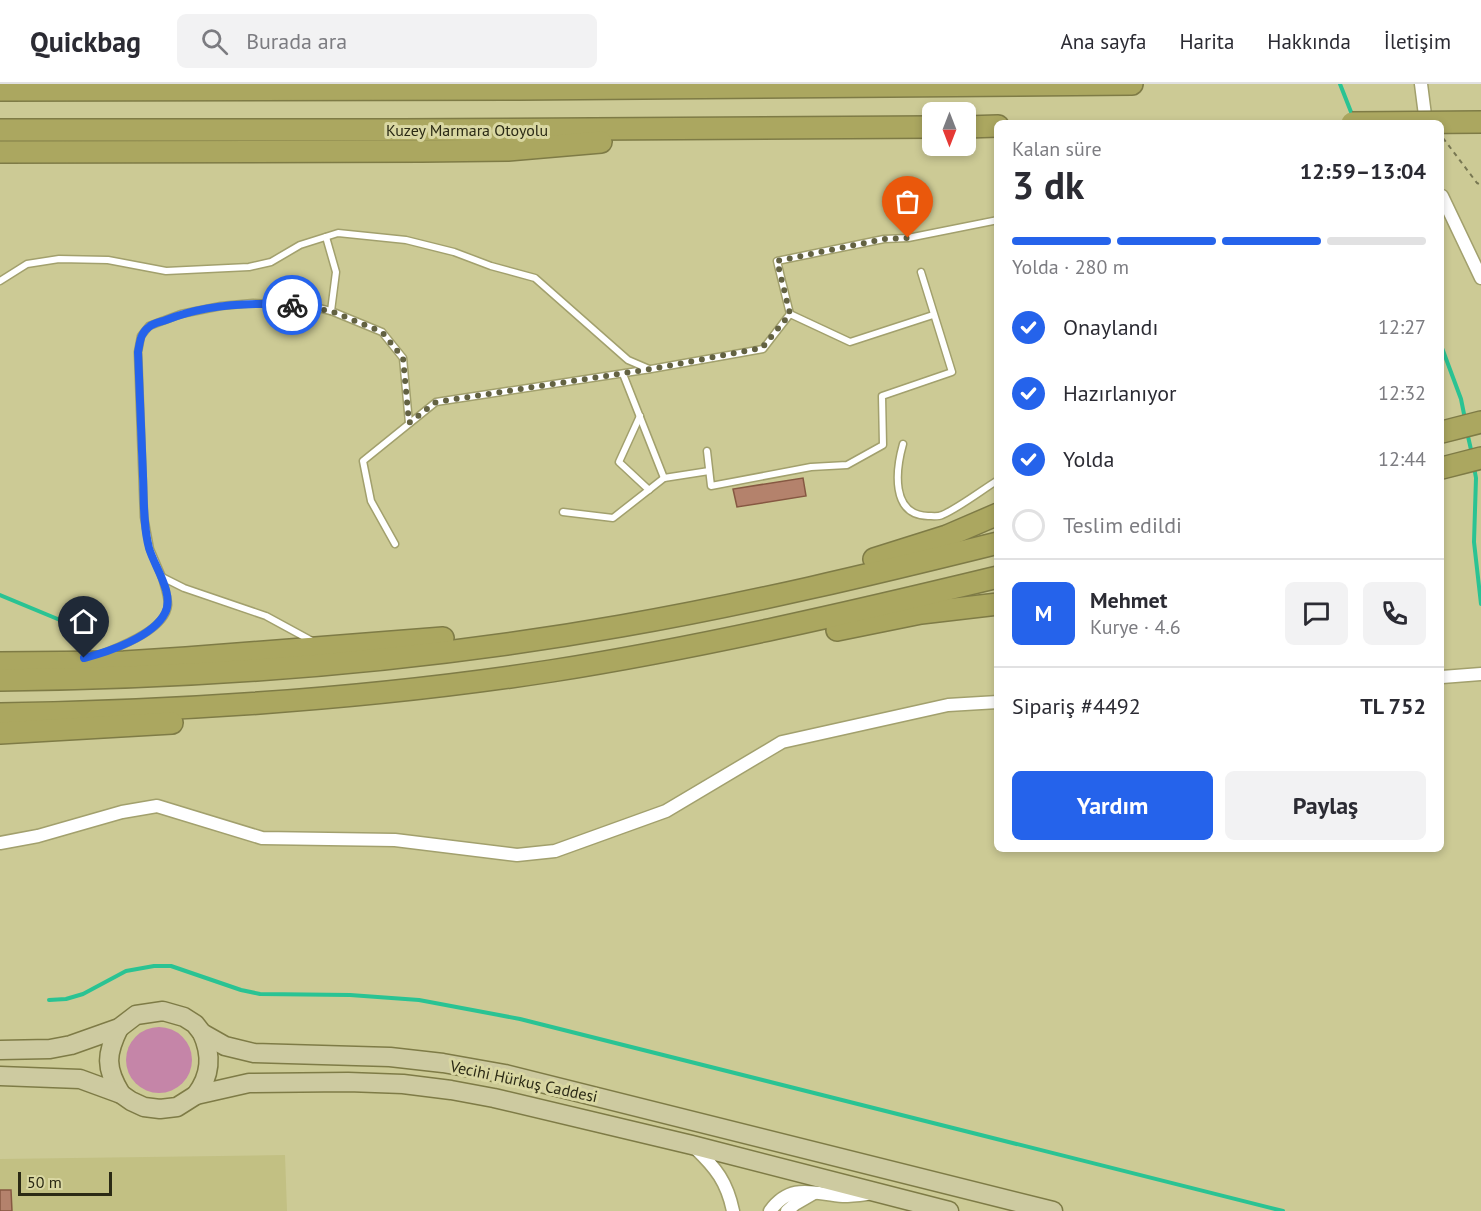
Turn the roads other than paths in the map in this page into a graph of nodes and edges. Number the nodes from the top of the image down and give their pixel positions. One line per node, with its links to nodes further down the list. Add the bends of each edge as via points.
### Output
1 (596, 84): 4 (highway)
2 (1132, 84): 4 (highway)
3 (1421, 84): 6 (street)
4 (630, 88): 5 (highway)
5 (0, 90)
6 (1426, 120)
7 (1444, 122): 8 (highway, bridge)
8 (1481, 122)
9 (994, 126): 11 (highway)
10 (922, 127): 12 (highway, Kuzey Marmara Otoyolu)
11 (976, 127)
12 (663, 129): 13 (highway, Kuzey Marmara Otoyolu); 14 (highway, via 597,143 507,150)
13 (0, 130)
14 (6, 153)
15 (1444, 200): 19 (street)
16 (994, 220): 22 (lane, via 777,261)
17 (326, 237): 20 (lane, via 300,245 271,262 249,267 166,271 108,260 59,259 27,264); 21 (lane, via 336,272); 24 (lane, via 338,232 406,240 535,278 628,360)
18 (921, 272): 23 (lane)
19 (1481, 278)
20 (0, 281)
21 (331, 311): 28 (lane, via 382,332 403,358); 42 (lane, via 253,303 221,306 170,318 149,326 141,336 138,352 144,518 150,549)
22 (790, 314): 23 (lane, via 850,342); 24 (lane, via 762,348)
23 (933, 315): 34 (lane, via 952,372 882,396 883,445 847,465 811,467 711,486)
24 (651, 369): 25 (lane)
25 (623, 374): 26 (lane); 28 (lane, via 436,402)
26 (640, 416): 35 (lane); 37 (lane, via 619,462)
27 (1481, 422): 29 (highway)
28 (409, 423): 40 (lane, via 363,460 371,501)
29 (1444, 431)
30 (903, 444): 36 (lane, via 898,490 905,505 918,516 940,516)
31 (707, 451): 34 (lane)
32 (1481, 458): 33 (highway)
33 (1444, 467)
34 (709, 471): 35 (lane)
35 (664, 478): 37 (lane)
36 (994, 482)
37 (649, 490): 38 (lane, via 613,518)
38 (563, 512)
39 (994, 516): 45 (highway, via 928,543 795,579)
40 (395, 544)
41 (994, 544): 45 (highway)
42 (162, 577): 47 (lane, via 266,616); 49 (lane, via 168,605 156,626 102,654)
43 (994, 578): 50 (highway, via 756,634)
44 (994, 604): 50 (highway, via 921,613 715,655 622,667)
45 (717, 608): 46 (highway)
46 (620, 626): 47 (highway); 53 (highway, via 486,646 285,667 163,676)
47 (323, 647): 49 (highway)
48 (0, 663): 49 (highway)
49 (65, 663)
50 (549, 671): 54 (highway)
51 (1481, 674): 52 (street)
52 (1444, 676)
53 (0, 680)
54 (303, 700): 56 (highway); 57 (highway, via 170,723)
55 (994, 702): 58 (street, via 948,705 782,742 666,811 555,851 517,855 395,840 262,838 157,806)
56 (0, 714)
57 (0, 733)
58 (0, 843)
59 (119, 1028): 60 (main road, Vecihi Hürkuş Caddesi, via 136,1015 163,1011 184,1017); 61 (main road, Vecihi Hürkuş Caddesi, via 61,1047); 63 (main road, via 108,1065)
60 (202, 1033): 64 (main road, via 209,1064); 72 (main road, Vecihi Hürkuş Caddesi, via 225,1046 254,1053 390,1057 505,1074)
61 (0, 1050)
62 (0, 1076): 63 (main road, Vecihi Hürkuş Caddesi, via 80,1079)
63 (121, 1094): 64 (main road, Vecihi Hürkuş Caddesi, via 144,1107 160,1109 177,1107)
64 (196, 1095): 65 (main road, Vecihi Hürkuş Caddesi, via 249,1083 403,1084 494,1098)
65 (692, 1145): 67 (main road, Vecihi Hürkuş Caddesi); 68 (street, via 721,1175)
66 (818, 1191): 67 (street, via 843,1196); 69 (street, via 791,1195); 70 (street)
67 (878, 1193): 71 (main road, Vecihi Hürkuş Caddesi)
68 (733, 1211)
69 (770, 1211)
70 (787, 1211)
71 (949, 1211)
72 (1053, 1211)

